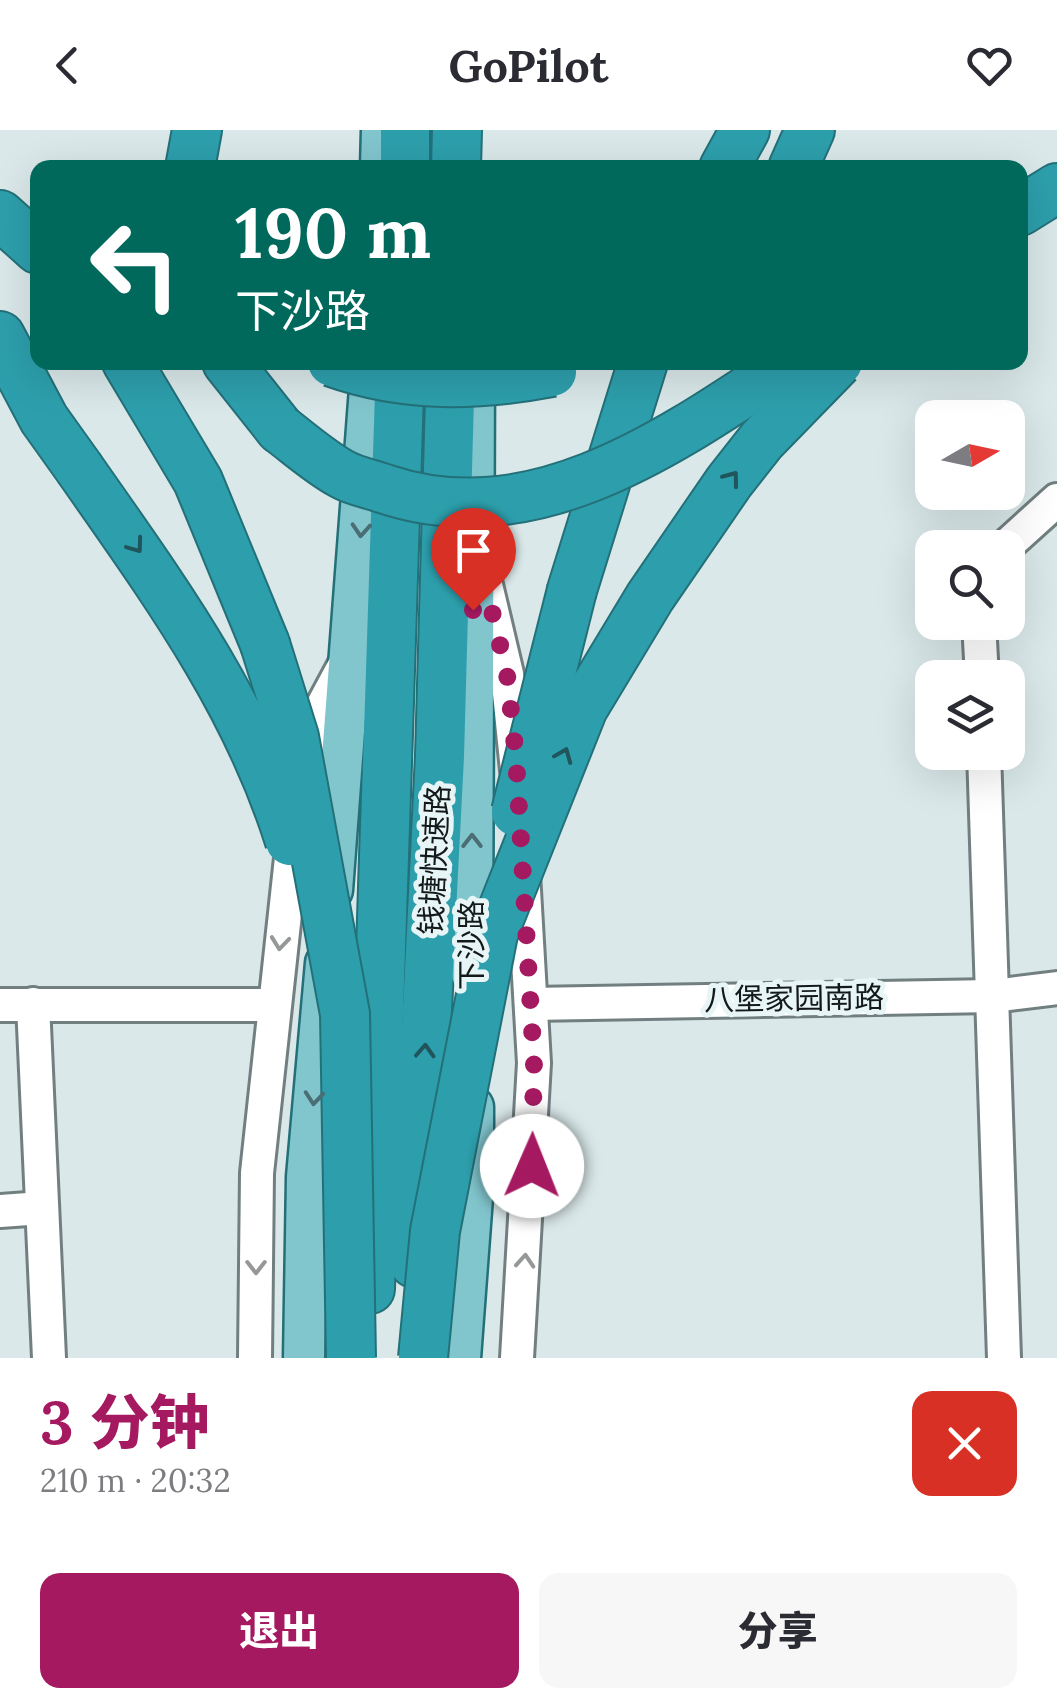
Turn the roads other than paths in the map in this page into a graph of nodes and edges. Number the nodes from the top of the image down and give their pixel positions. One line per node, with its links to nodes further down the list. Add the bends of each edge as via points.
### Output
1 (197, 130): 8 (highway)
2 (382, 130): 9 (main road)
3 (406, 130): 10 (highway)
4 (457, 130): 11 (highway)
5 (475, 130): 12 (main road)
6 (745, 130): 13 (highway)
7 (810, 130): 14 (highway)
8 (191, 160)
9 (381, 160)
10 (404, 160)
11 (456, 160)
12 (475, 160)
13 (728, 160)
14 (797, 160)
15 (0, 185): 16 (highway)
16 (30, 202)
17 (0, 216): 18 (highway)
18 (30, 243)
19 (0, 336): 43 (highway, one-way to 43, bridge, via 44,419 162,582 231,696 282,813)
20 (132, 370): 43 (highway, bridge, via 198,480 265,644 294,738)
21 (233, 370): 29 (highway, bridge, via 280,429 344,475 418,500 486,504 625,465)
22 (366, 370): 27 (highway, bridge, via 418,382 491,383)
23 (371, 370): 34 (main road, one-way to 34)
24 (400, 370): 50 (highway, 钱塘快速路, bridge)
25 (450, 370): 51 (highway, 钱塘快速路, one-way to 25, bridge, via 440,756)
26 (474, 370): 33 (main road, 下沙路)
27 (545, 370)
28 (641, 370): 36 (highway, bridge, via 572,590)
29 (778, 370)
30 (830, 370): 36 (highway, one-way to 30, bridge, via 583,708 650,597 762,440)
31 (1057, 500): 32 (street)
32 (1024, 530)
33 (473, 532): 40 (street, 下沙路, via 507,674); 53 (main road, 下沙路, one-way to 33, via 473,1184)
34 (353, 649): 42 (street, one-way to 42, via 310,730); 48 (main road, one-way to 48, via 308,1178)
35 (985, 770): 38 (street)
36 (492, 934): 52 (highway, bridge, via 435,1231)
37 (1057, 988): 38 (street, 八堡家园南路)
38 (994, 996): 40 (street, 八堡家园南路); 55 (street)
39 (33, 1004): 41 (street); 42 (street); 44 (street)
40 (531, 1004): 54 (street, 下沙路, one-way to 40, via 532,1166)
41 (0, 1005)
42 (274, 1005): 47 (street, one-way to 47, via 257,1172)
43 (346, 1014): 49 (highway, bridge)
44 (42, 1208): 45 (street); 46 (street)
45 (0, 1210)
46 (49, 1358)
47 (255, 1358)
48 (304, 1358)
49 (351, 1358)
50 (368, 1358)
51 (409, 1358)
52 (423, 1358)
53 (460, 1358)
54 (517, 1358)
55 (1004, 1358)

